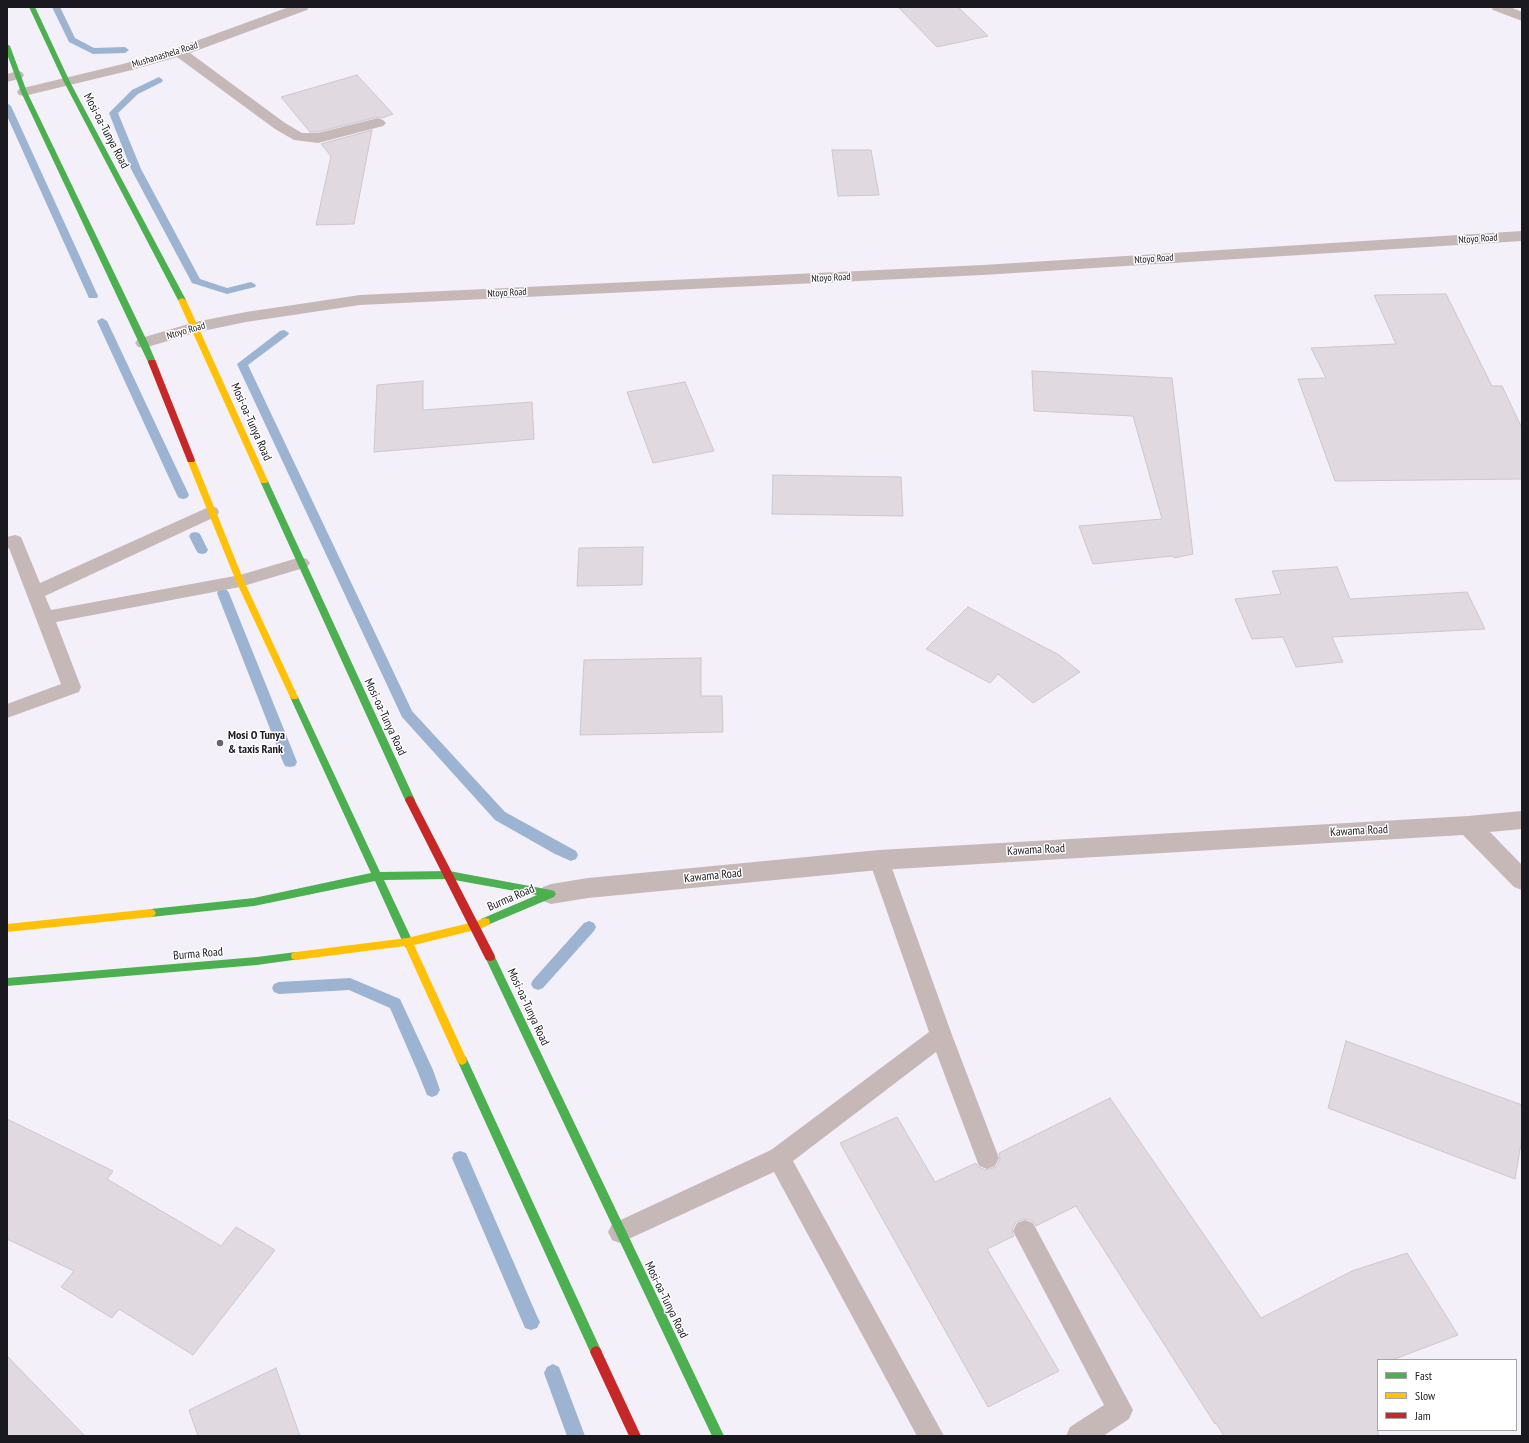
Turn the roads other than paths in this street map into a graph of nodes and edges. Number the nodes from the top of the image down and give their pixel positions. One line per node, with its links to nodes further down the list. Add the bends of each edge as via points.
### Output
1 (32, 7): 8 (main road, Mosi-oa-Tunya Road)
2 (302, 7): 6 (street, Mushanashela Road)
3 (1498, 7): 4 (street)
4 (1522, 16)
5 (7, 46): 7 (main road)
6 (180, 52): 8 (street, Mushanashela Road); 10 (street, via 280,126 299,137 318,138)
7 (13, 77): 9 (main road)
8 (67, 82): 9 (street, Mushanashela Road); 12 (main road, Mosi-oa-Tunya Road)
9 (24, 92): 13 (main road)
10 (378, 123)
11 (1522, 236): 12 (street, Ntoyo Road, via 983,270 360,300)
12 (195, 327): 13 (street, Ntoyo Road); 16 (main road, Mosi-oa-Tunya Road)
13 (144, 343): 14 (main road)
14 (211, 512): 17 (main road); 18 (lane)
15 (7, 543): 18 (lane, via 15,541)
16 (300, 564): 17 (lane); 24 (main road, Mosi-oa-Tunya Road, via 402,783)
17 (240, 581): 19 (lane); 25 (main road)
18 (35, 593): 19 (lane)
19 (45, 618): 20 (lane, via 72,687)
20 (7, 711)
21 (1522, 820): 22 (street, Kawama Road)
22 (1468, 825): 23 (street, Kawama Road); 26 (street)
23 (879, 860): 27 (street, Kawama Road, via 588,888); 32 (lane)
24 (449, 874): 25 (main road, Burma Road); 27 (main road, Burma Road); 28 (main road, Mosi-oa-Tunya Road)
25 (378, 876): 29 (main road, Burma Road, via 254,902); 30 (main road)
26 (1522, 880)
27 (551, 894): 28 (main road, Burma Road)
28 (475, 926): 30 (main road, Burma Road); 36 (main road, Mosi-oa-Tunya Road)
29 (7, 928)
30 (407, 942): 31 (main road, Burma Road, via 257,961); 37 (main road)
31 (7, 982)
32 (941, 1035): 33 (lane); 34 (lane)
33 (779, 1158): 36 (lane); 39 (lane)
34 (987, 1158)
35 (1025, 1231): 40 (lane, via 1120,1410)
36 (620, 1232): 38 (main road, Mosi-oa-Tunya Road)
37 (635, 1436)
38 (718, 1436)
39 (931, 1436)
40 (1079, 1436)

